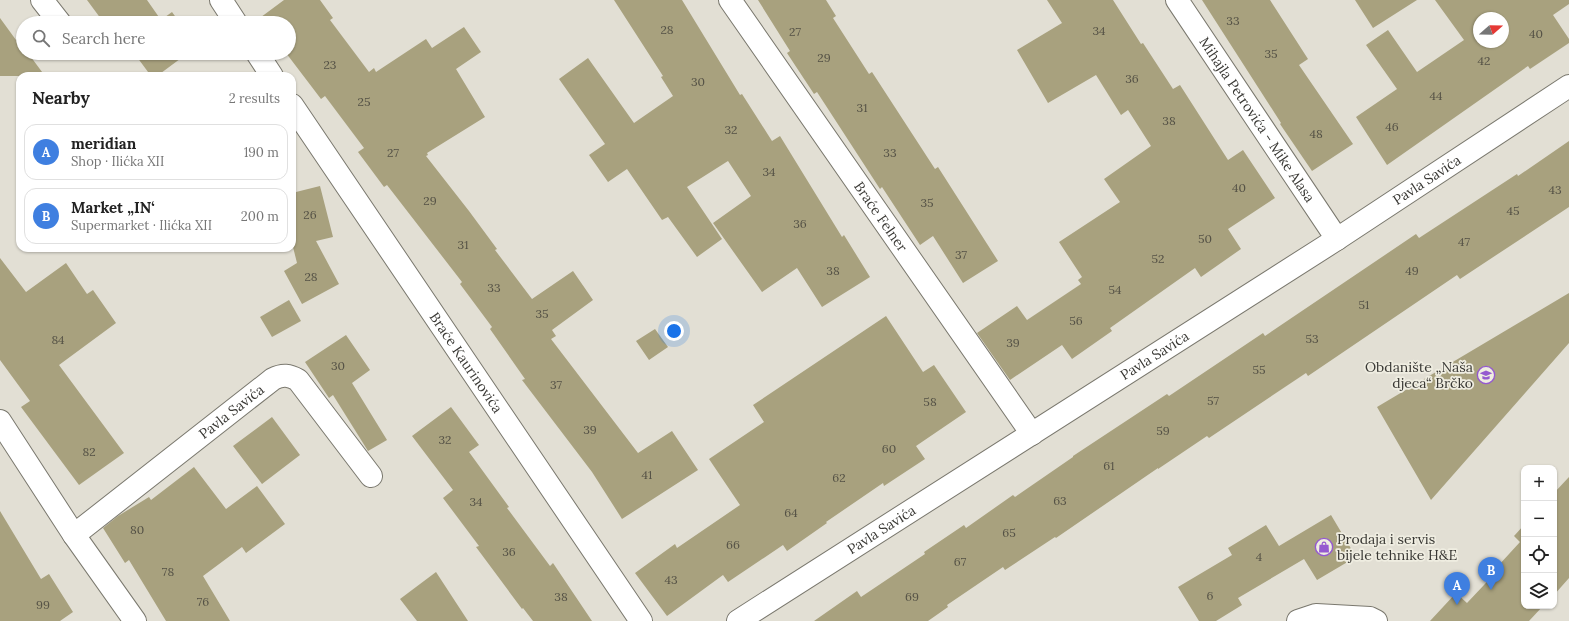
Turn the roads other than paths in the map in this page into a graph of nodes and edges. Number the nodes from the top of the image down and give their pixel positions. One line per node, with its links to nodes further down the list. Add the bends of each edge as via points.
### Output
1 (42, 0): 5 (street)
2 (221, 0): 6 (street)
3 (730, 0): 13 (street, Braće Felner)
4 (1177, 0): 11 (street, Mihajla Petrovića - Mike Alasa)
5 (55, 16)
6 (231, 16)
7 (262, 60): 8 (street)
8 (269, 72)
9 (1569, 86): 11 (street, Pavla Savića)
10 (296, 111): 17 (street, Braće Kaurinovića)
11 (1337, 239): 13 (street, Pavla Savića)
12 (0, 421): 15 (street)
13 (1032, 434): 18 (street, Pavla Savića)
14 (371, 476): 15 (street, Pavla Savića, via 298,380 285,375 273,379)
15 (74, 535): 16 (street)
16 (135, 621)
17 (641, 621)
18 (738, 621)
19 (1298, 621): 20 (street, via 1316,615 1370,618)
20 (1376, 621)

